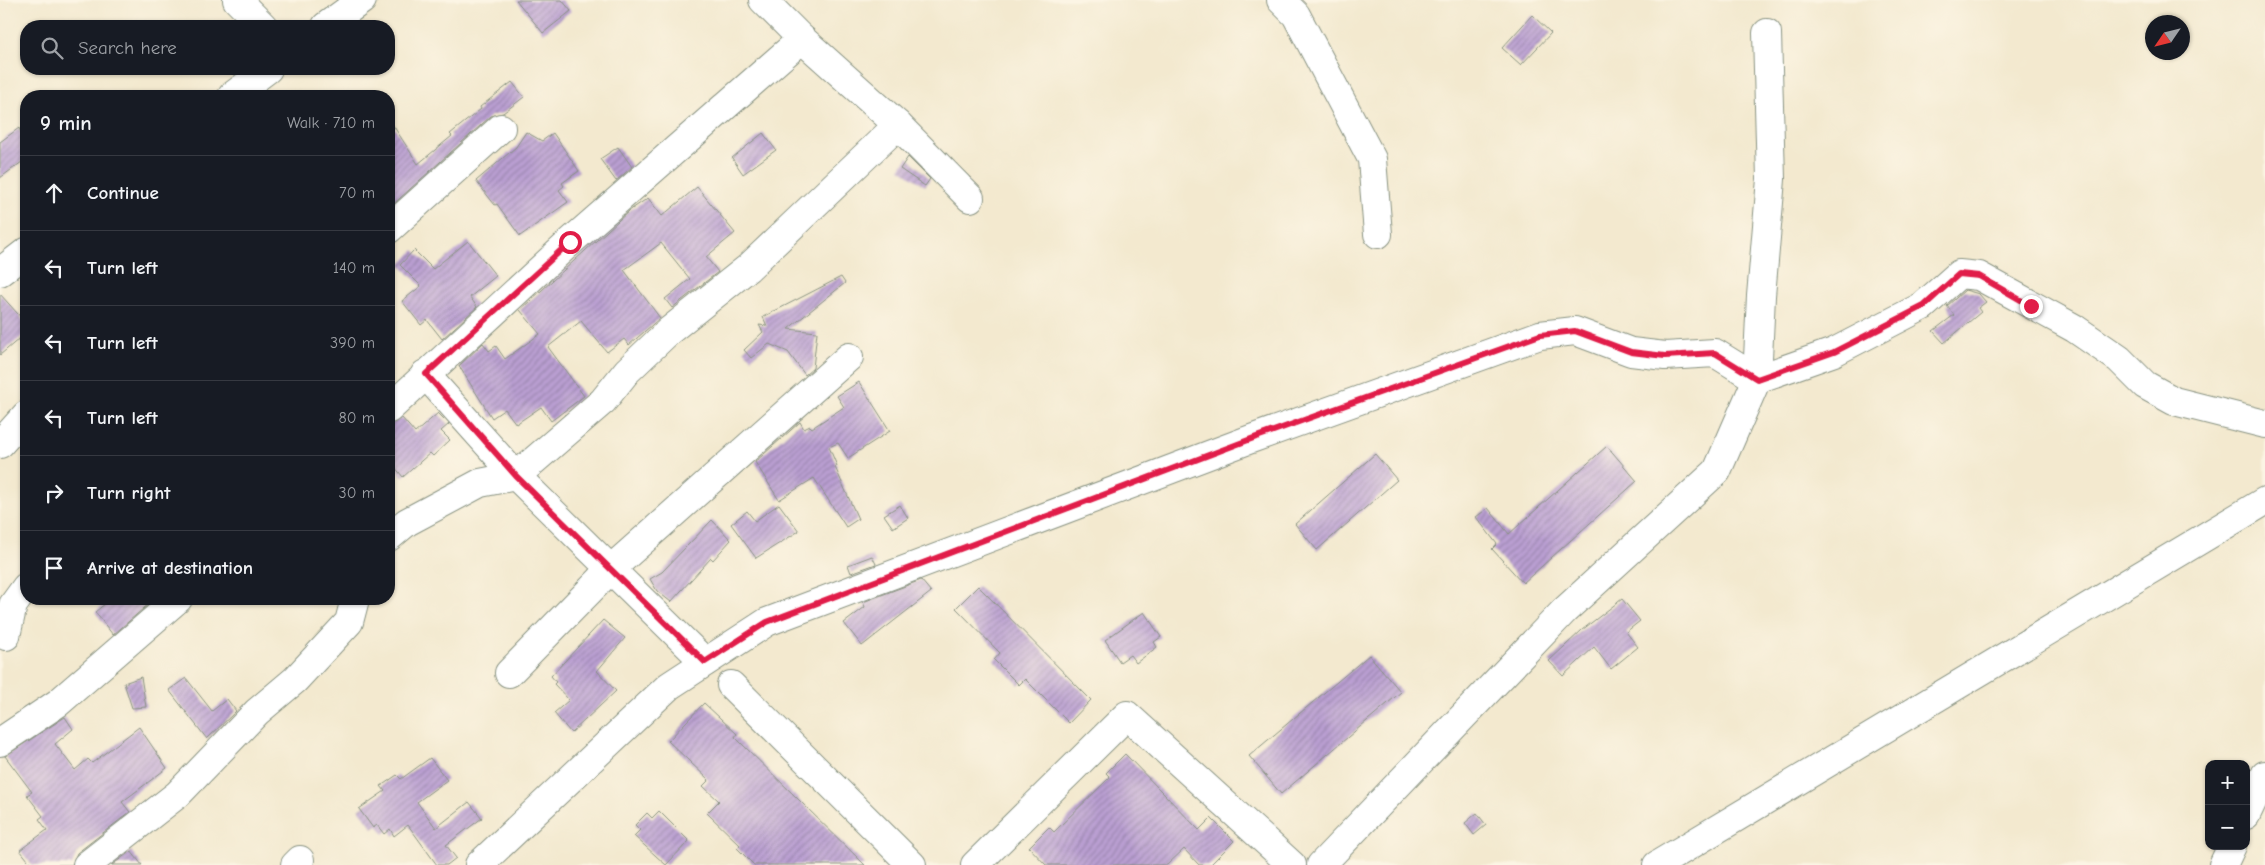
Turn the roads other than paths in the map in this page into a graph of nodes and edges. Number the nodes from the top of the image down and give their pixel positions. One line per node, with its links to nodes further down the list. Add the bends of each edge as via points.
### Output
1 (237, 0): 5 (street)
2 (362, 0): 6 (street)
3 (764, 0): 8 (street)
4 (1281, 0): 15 (street, via 1296,15 1372,159)
5 (257, 20)
6 (334, 20)
7 (1767, 33): 20 (street, via 1771,180)
8 (802, 38): 11 (street); 19 (street)
9 (260, 75): 10 (street)
10 (240, 90)
11 (898, 125): 13 (street); 25 (street, via 748,268 669,331 627,371 603,402)
12 (501, 128): 14 (street)
13 (970, 198)
14 (395, 224)
15 (1378, 234)
16 (20, 257): 17 (street)
17 (0, 272)
18 (849, 356): 28 (street)
19 (426, 374): 21 (street); 25 (street)
20 (1757, 379): 23 (street, via 1834,352 1924,306 1959,274 1979,276 2074,328 2119,359 2145,385 2174,401); 33 (street, via 1715,353 1665,356 1631,352 1575,331 1540,335 1251,439 767,622); 45 (street, via 1717,470 1564,611)
21 (395, 403)
22 (20, 422): 24 (street)
23 (2265, 424)
24 (0, 444)
25 (516, 476): 27 (street, via 480,483 408,522); 28 (street)
26 (2265, 501): 46 (street)
27 (395, 533)
28 (610, 570): 33 (street); 34 (street)
29 (20, 595): 32 (street, via 13,605)
30 (171, 605): 36 (street, via 58,703)
31 (353, 605): 40 (street, via 349,622 295,680 257,712 178,794)
32 (6, 636)
33 (705, 662): 41 (street, via 669,686)
34 (509, 673)
35 (730, 684): 42 (street)
36 (0, 742)
37 (2265, 775): 38 (street)
38 (2250, 807)
39 (2230, 850): 47 (street)
40 (87, 865)
41 (478, 865)
42 (912, 865)
43 (975, 865): 44 (street, via 1127,715)
44 (1292, 865)
45 (1321, 865)
46 (1657, 865)
47 (2223, 865)

